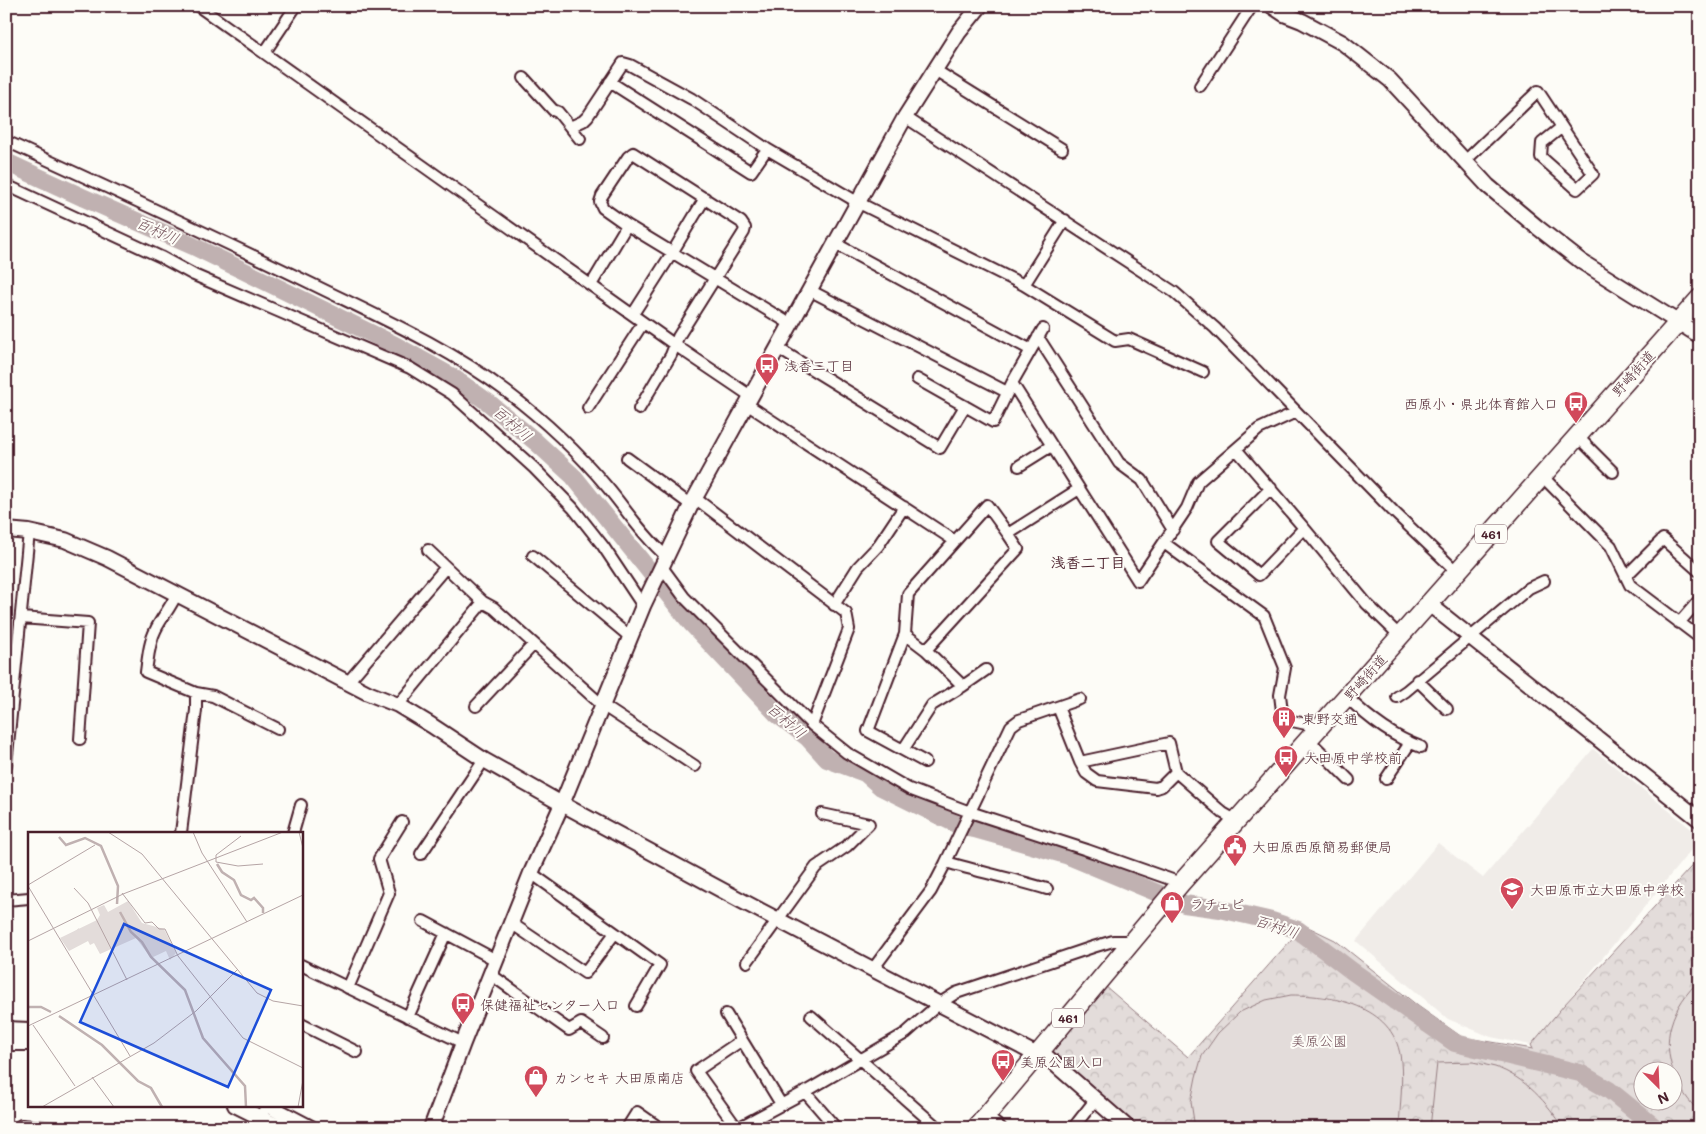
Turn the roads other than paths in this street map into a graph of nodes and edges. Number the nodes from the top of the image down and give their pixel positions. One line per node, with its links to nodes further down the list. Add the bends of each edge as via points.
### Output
1 (198, 6): 6 (street)
2 (296, 6): 6 (street)
3 (980, 6): 7 (street)
4 (1252, 6): 10 (street)
5 (1272, 6): 18 (street, via 1343,43 1390,80)
6 (265, 52): 27 (street)
7 (935, 70): 11 (street); 17 (street)
8 (524, 78): 12 (street)
9 (610, 82): 12 (street, via 588,116); 16 (street, via 623,63 630,65 692,100); 16 (street, via 751,172)
10 (1200, 86)
11 (905, 117): 21 (street); 22 (street)
12 (570, 127): 14 (street)
13 (1562, 127): 13 (street, via 1593,174 1577,189 1541,157 1542,143); 18 (street, via 1538,90)
14 (580, 139)
15 (6, 141): 67 (street, via 394,324 480,372 558,435 608,488 655,547)
16 (766, 149): 21 (street)
17 (1062, 149)
18 (1465, 161): 32 (street, via 1488,186 1582,262)
19 (6, 185): 75 (street, via 194,274 410,368 452,394 573,508)
20 (705, 198): 23 (street, via 633,153 600,202 603,208); 25 (street); 26 (street, via 742,222 745,228)
21 (859, 203): 24 (street); 28 (street)
22 (1065, 220): 28 (street); 46 (street, via 1180,296)
23 (628, 226): 25 (street); 27 (street)
24 (836, 244): 29 (street); 38 (street)
25 (672, 253): 26 (street); 31 (street)
26 (716, 279): 34 (street); 36 (street)
27 (591, 285): 31 (street)
28 (1024, 285): 39 (street, via 1115,341 1129,339)
29 (811, 290): 34 (street); 41 (street)
30 (1700, 298): 32 (highway, 野崎街道 / 461)
31 (633, 314): 33 (street)
32 (1679, 322): 35 (street); 47 (highway, 野崎街道 / 461)
33 (643, 323): 36 (street); 44 (street)
34 (792, 325): 37 (street)
35 (1700, 336)
36 (675, 345): 42 (street); 45 (street)
37 (779, 349): 42 (street); 43 (street, via 940,448)
38 (1031, 350): 41 (street); 60 (street, via 1041,333 1119,463 1142,480)
39 (1203, 372)
40 (917, 379): 43 (street)
41 (1009, 387): 43 (street, via 993,422); 48 (street)
42 (750, 401): 56 (street); 57 (street)
43 (965, 406)
44 (588, 408)
45 (639, 409)
46 (1296, 412): 49 (street, via 1259,429); 69 (street)
47 (1578, 436): 52 (street); 53 (highway, 野崎街道 / 461)
48 (1051, 446): 51 (street); 55 (street)
49 (1236, 449): 54 (street); 60 (street, via 1198,482)
50 (627, 458): 56 (street)
51 (1019, 466)
52 (1613, 472)
53 (1542, 476): 69 (highway, 野崎街道 / 461); 71 (street, via 1611,546)
54 (1271, 488): 58 (street); 58 (street, via 1218,541 1259,575)
55 (1079, 489): 62 (street); 64 (street, via 1138,581)
56 (693, 501): 67 (street); 78 (street)
57 (904, 508): 63 (street); 78 (street, via 878,546 858,567)
58 (1304, 528): 82 (street, via 1367,604)
59 (6, 530): 61 (street)
60 (1173, 530): 64 (street)
61 (29, 532): 73 (street, via 65,540 107,558); 79 (street)
62 (1008, 534): 63 (street, via 986,505); 87 (street, via 1018,549)
63 (955, 541): 81 (street, via 908,594)
64 (1164, 543): 104 (street, via 1264,616 1285,668 1280,696 1283,719)
65 (428, 550): 68 (street)
66 (534, 556): 83 (street)
67 (663, 566): 75 (street); 101 (street, via 684,597)
68 (446, 567): 76 (street); 90 (street)
69 (1457, 572): 77 (highway, 野崎街道 / 461)
70 (1700, 572): 71 (street, via 1663,539)
71 (1626, 576): 80 (street, via 1630,585)
72 (1544, 581): 84 (street, via 1529,588)
73 (176, 595): 90 (street); 92 (street, via 155,630 146,672)
74 (1700, 599): 80 (street)
75 (645, 600): 83 (street)
76 (483, 602): 86 (street); 96 (street)
77 (1429, 604): 82 (highway, 野崎街道 / 461); 84 (street)
78 (834, 605): 101 (street, via 846,613 849,628)
79 (21, 618): 103 (street); 105 (street, via 88,622)
80 (1679, 623): 85 (street)
81 (905, 634): 87 (street); 108 (street, via 868,731)
82 (1400, 636): 94 (highway, 野崎街道 / 461)
83 (630, 637): 97 (street)
84 (1469, 637): 89 (street); 121 (street)
85 (1700, 638)
86 (534, 644): 97 (street); 98 (street)
87 (926, 650): 91 (street)
88 (986, 670): 91 (street)
89 (1417, 680): 93 (street); 100 (street)
90 (348, 682): 96 (street)
91 (963, 686): 108 (street, via 932,705)
92 (196, 694): 102 (street, via 213,696); 124 (street)
93 (1397, 696)
94 (1347, 697): 104 (highway, 野崎街道 / 461); 106 (street, via 1369,718)
95 (1080, 699): 99 (street)
96 (398, 705): 109 (street)
97 (602, 705): 113 (street); 117 (street)
98 (476, 706)
99 (1058, 706): 111 (street); 119 (street, via 1011,726)
100 (1447, 709)
101 (812, 725): 119 (street, via 847,753 909,789)
102 (278, 729)
103 (8, 734): 112 (street)
104 (1314, 734): 116 (street); 122 (highway, 野崎街道 / 461)
105 (80, 739)
106 (1410, 743): 107 (street); 115 (street)
107 (1421, 747)
108 (903, 750): 110 (street)
109 (484, 760): 117 (street); 126 (street)
110 (925, 762)
111 (1080, 762): 114 (street, via 1086,773 1097,781 1156,788); 114 (street, via 1169,743)
112 (6, 765)
113 (695, 766)
114 (1176, 772): 122 (street, via 1223,813)
115 (1386, 779)
116 (1349, 780)
117 (562, 804): 128 (street); 133 (street)
118 (301, 805): 125 (street)
119 (970, 812): 127 (street); 129 (street, via 1087,850)
120 (822, 814): 133 (street, via 869,824 847,846 816,867)
121 (1700, 820)
122 (1237, 821): 129 (highway, 野崎街道 / 461)
123 (402, 822): 144 (street, via 380,859 389,893)
124 (181, 832)
125 (293, 832)
126 (421, 854)
127 (946, 862): 130 (street); 142 (street, via 931,890)
128 (531, 874): 135 (street); 137 (street)
129 (1178, 886): 138 (highway, 野崎街道 / 461)
130 (1048, 889)
131 (28, 898): 132 (street)
132 (6, 900)
133 (779, 920): 140 (street); 142 (street)
134 (423, 921): 136 (street)
135 (511, 923): 137 (street, via 585,973); 139 (street)
136 (446, 933): 139 (street); 149 (street)
137 (615, 933): 146 (street, via 660,966)
138 (1132, 941): 145 (street, via 1113,941 970,987); 159 (highway, 野崎街道 / 461)
139 (496, 960): 143 (street)
140 (748, 962)
141 (302, 965): 144 (street)
142 (874, 969): 145 (street)
143 (490, 974): 153 (street, via 569,1030 581,1023); 157 (street)
144 (348, 988): 149 (street)
145 (940, 1003): 159 (street); 160 (street, via 906,1033)
146 (636, 1006)
147 (726, 1014): 154 (street)
148 (811, 1016): 160 (street)
149 (408, 1017): 157 (street)
150 (302, 1024): 158 (street)
151 (6, 1029): 152 (street)
152 (28, 1030)
153 (603, 1038)
154 (742, 1040): 163 (street); 174 (street, via 696,1070)
155 (6, 1043): 156 (street)
156 (28, 1043)
157 (463, 1043): 171 (street)
158 (357, 1052)
159 (1037, 1055): 162 (street, via 1048,1058); 166 (highway, 野崎街道 / 461)
160 (861, 1059): 161 (street); 176 (street)
161 (805, 1092): 163 (street); 175 (street)
162 (1096, 1100): 178 (street); 179 (street)
163 (781, 1104): 174 (street)
164 (238, 1106): 165 (street)
165 (263, 1114): 169 (street); 170 (street)
166 (981, 1122): 177 (street)
167 (21, 1125): 168 (street)
168 (57, 1128)
169 (281, 1128)
170 (311, 1128)
171 (431, 1128)
172 (627, 1128): 173 (street, via 637,1112)
173 (660, 1128)
174 (738, 1128)
175 (836, 1128)
176 (938, 1128)
177 (1001, 1128)
178 (1073, 1128)
179 (1128, 1128)

